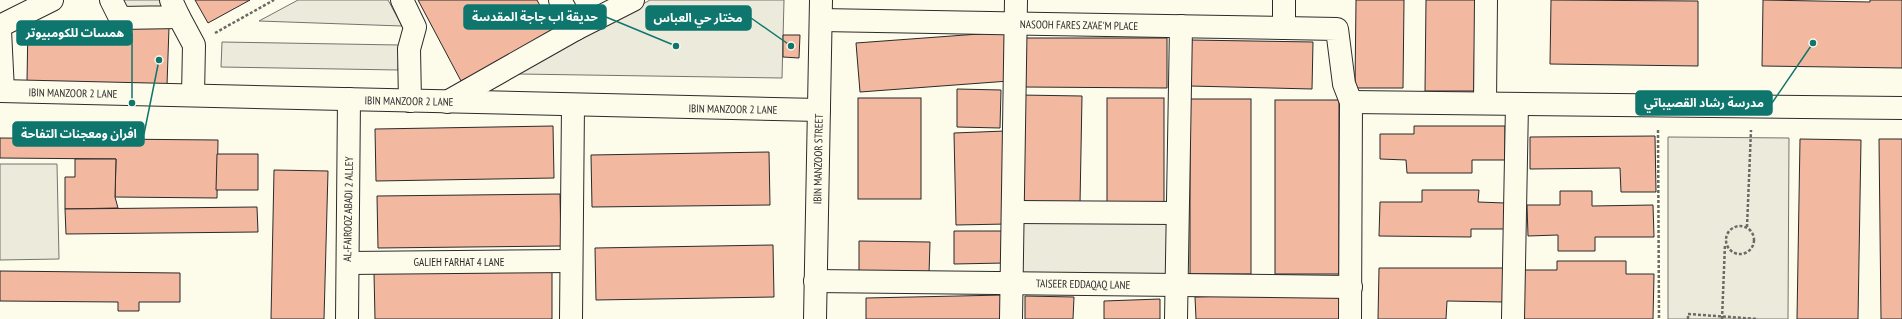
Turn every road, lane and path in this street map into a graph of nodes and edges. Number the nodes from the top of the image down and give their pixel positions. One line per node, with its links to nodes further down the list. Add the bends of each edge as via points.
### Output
1 (52, 0): 13 (street)
2 (111, 0): 10 (street, via 120,18)
3 (274, 0): 18 (path)
4 (402, 0): 22 (street, via 415,26 409,49)
5 (560, 0): 17 (street)
6 (633, 0): 17 (street)
7 (1016, 0): 12 (street)
8 (1284, 0): 15 (street)
9 (1486, 0): 25 (street)
10 (175, 8): 18 (street)
11 (821, 10): 12 (street, NASOOH FARES ZA'AE'M PLACE); 31 (street, IBIN MANZOOR STREET)
12 (1016, 24): 14 (street, NASOOH FARES ZA'AE'M PLACE); 32 (street)
13 (0, 26)
14 (1181, 26): 15 (street, NASOOH FARES ZA'AE'M PLACE); 33 (street)
15 (1284, 28): 24 (street, NASOOH FARES ZA'AE'M PLACE, via 1337,29 1344,84)
16 (0, 30): 19 (street)
17 (576, 30): 23 (street)
18 (194, 45): 20 (street)
19 (1, 91): 20 (street, IBIN MANZOOR 2 LANE)
20 (193, 95): 21 (street, IBIN MANZOOR 2 LANE)
21 (349, 100): 22 (street, IBIN MANZOOR 2 LANE); 37 (street, AL-FAIROOZ ABADI 2 ALLEY)
22 (410, 101): 23 (street, IBIN MANZOOR 2 LANE)
23 (447, 102): 27 (street, IBIN MANZOOR 2 LANE)
24 (1351, 102): 25 (street); 41 (street)
25 (1485, 104): 26 (street)
26 (1517, 104): 28 (street); 49 (street)
27 (573, 105): 31 (street, IBIN MANZOOR 2 LANE); 36 (street)
28 (1658, 105): 29 (street); 50 (path)
29 (1752, 106): 30 (street); 34 (path)
30 (1902, 108)
31 (819, 110): 38 (street, IBIN MANZOOR STREET)
32 (1013, 212): 33 (street); 39 (street)
33 (1177, 213): 40 (street)
34 (1747, 228): 35 (path, via 1738,225 1733,227); 35 (path, via 1754,240 1751,248 1744,254 1730,251)
35 (1725, 239): 42 (path)
36 (571, 261): 37 (street, GALIEH FARHAT 4 LANE); 44 (street)
37 (348, 263): 43 (street, AL-FAIROOZ ABADI 2 ALLEY)
38 (815, 280): 39 (street, TAISEER EDDAQAQ LANE); 45 (street, IBIN MANZOOR STREET)
39 (1012, 283): 40 (street, TAISEER EDDAQAQ LANE); 46 (street)
40 (1176, 285): 41 (street, TAISEER EDDAQAQ LANE); 47 (street)
41 (1351, 287): 48 (street)
42 (1722, 318): 51 (path, via 1688,314); 52 (path)
43 (347, 319)
44 (571, 319)
45 (814, 319)
46 (1011, 319)
47 (1176, 319)
48 (1350, 319)
49 (1513, 319)
50 (1659, 319)
51 (1688, 319)
52 (1758, 319)

